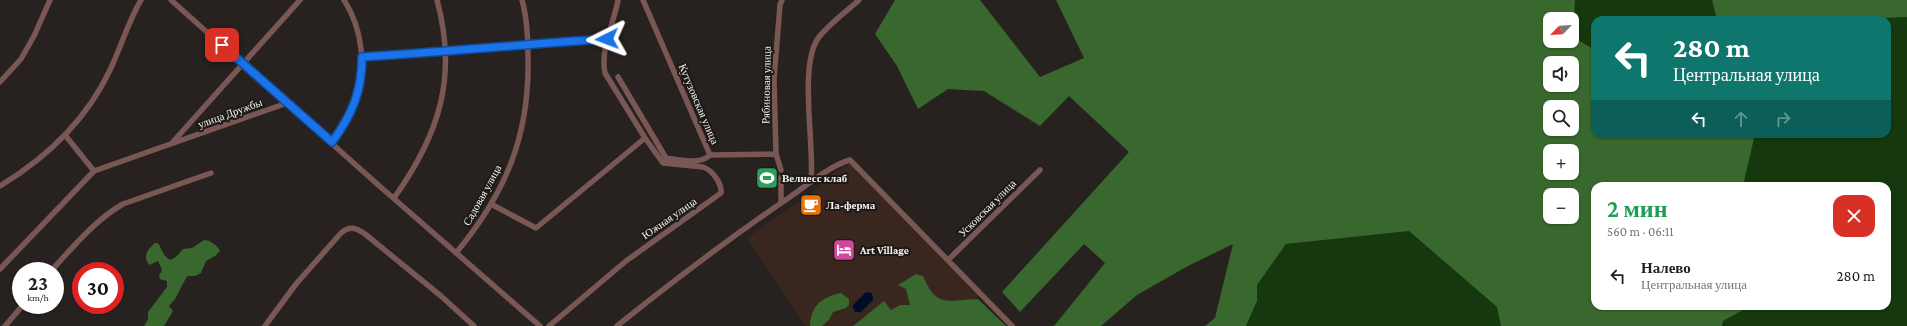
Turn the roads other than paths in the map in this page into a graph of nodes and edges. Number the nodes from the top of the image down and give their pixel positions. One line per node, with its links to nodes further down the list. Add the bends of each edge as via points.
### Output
1 (50, 0): 18 (street, via 21,59)
2 (141, 0): 20 (street, via 110,71 92,100)
3 (171, 0): 16 (street)
4 (300, 0): 16 (street)
5 (344, 0): 15 (street, via 354,20)
6 (437, 0): 14 (street)
7 (522, 0): 13 (street, Садовая улица)
8 (618, 0): 12 (street, Южная улица)
9 (643, 0): 25 (street, Кутузовская улица)
10 (782, 0): 24 (street, Рябиновая улица, via 774,62)
11 (859, 0): 31 (street, via 818,38 810,56 813,168)
12 (607, 39): 13 (street); 21 (street, Южная улица, via 605,72)
13 (528, 43): 14 (street); 35 (street, Садовая улица, via 529,82 524,120 514,156)
14 (446, 52): 15 (street); 33 (street, via 443,95 433,131 414,170)
15 (362, 57): 22 (street, via 356,103)
16 (243, 64): 19 (street); 23 (street)
17 (618, 78): 25 (street, via 666,158 694,161)
18 (0, 82)
19 (287, 103): 22 (street); 23 (street, улица Дружбы)
20 (64, 135): 28 (street); 32 (street, via 39,158)
21 (645, 138): 35 (street, via 536,228); 45 (street, Южная улица, via 663,163 709,169 721,188 721,193 626,261)
22 (332, 142): 33 (street)
23 (170, 145): 28 (street, улица Дружбы)
24 (776, 154): 25 (street, Кутузовская улица); 26 (street, Рябиновая улица)
25 (710, 155)
26 (781, 170)
27 (1040, 170): 37 (street, Усковская улица)
28 (94, 171): 39 (street, улица Дружбы)
29 (211, 173): 38 (street, via 114,209)
30 (781, 177): 34 (street)
31 (811, 182): 34 (street); 37 (street, via 850,160)
32 (0, 186)
33 (394, 198): 36 (street)
34 (781, 203): 46 (street, via 669,284)
35 (491, 204): 36 (street, Садовая улица, via 475,230)
36 (456, 253): 44 (street)
37 (948, 260): 47 (street)
38 (60, 262)
39 (0, 269)
40 (15, 314): 41 (street)
41 (5, 326)
42 (265, 326): 43 (street, via 296,284 341,233 352,227 365,234)
43 (474, 326)
44 (540, 326)
45 (549, 326)
46 (617, 326)
47 (1012, 326)

